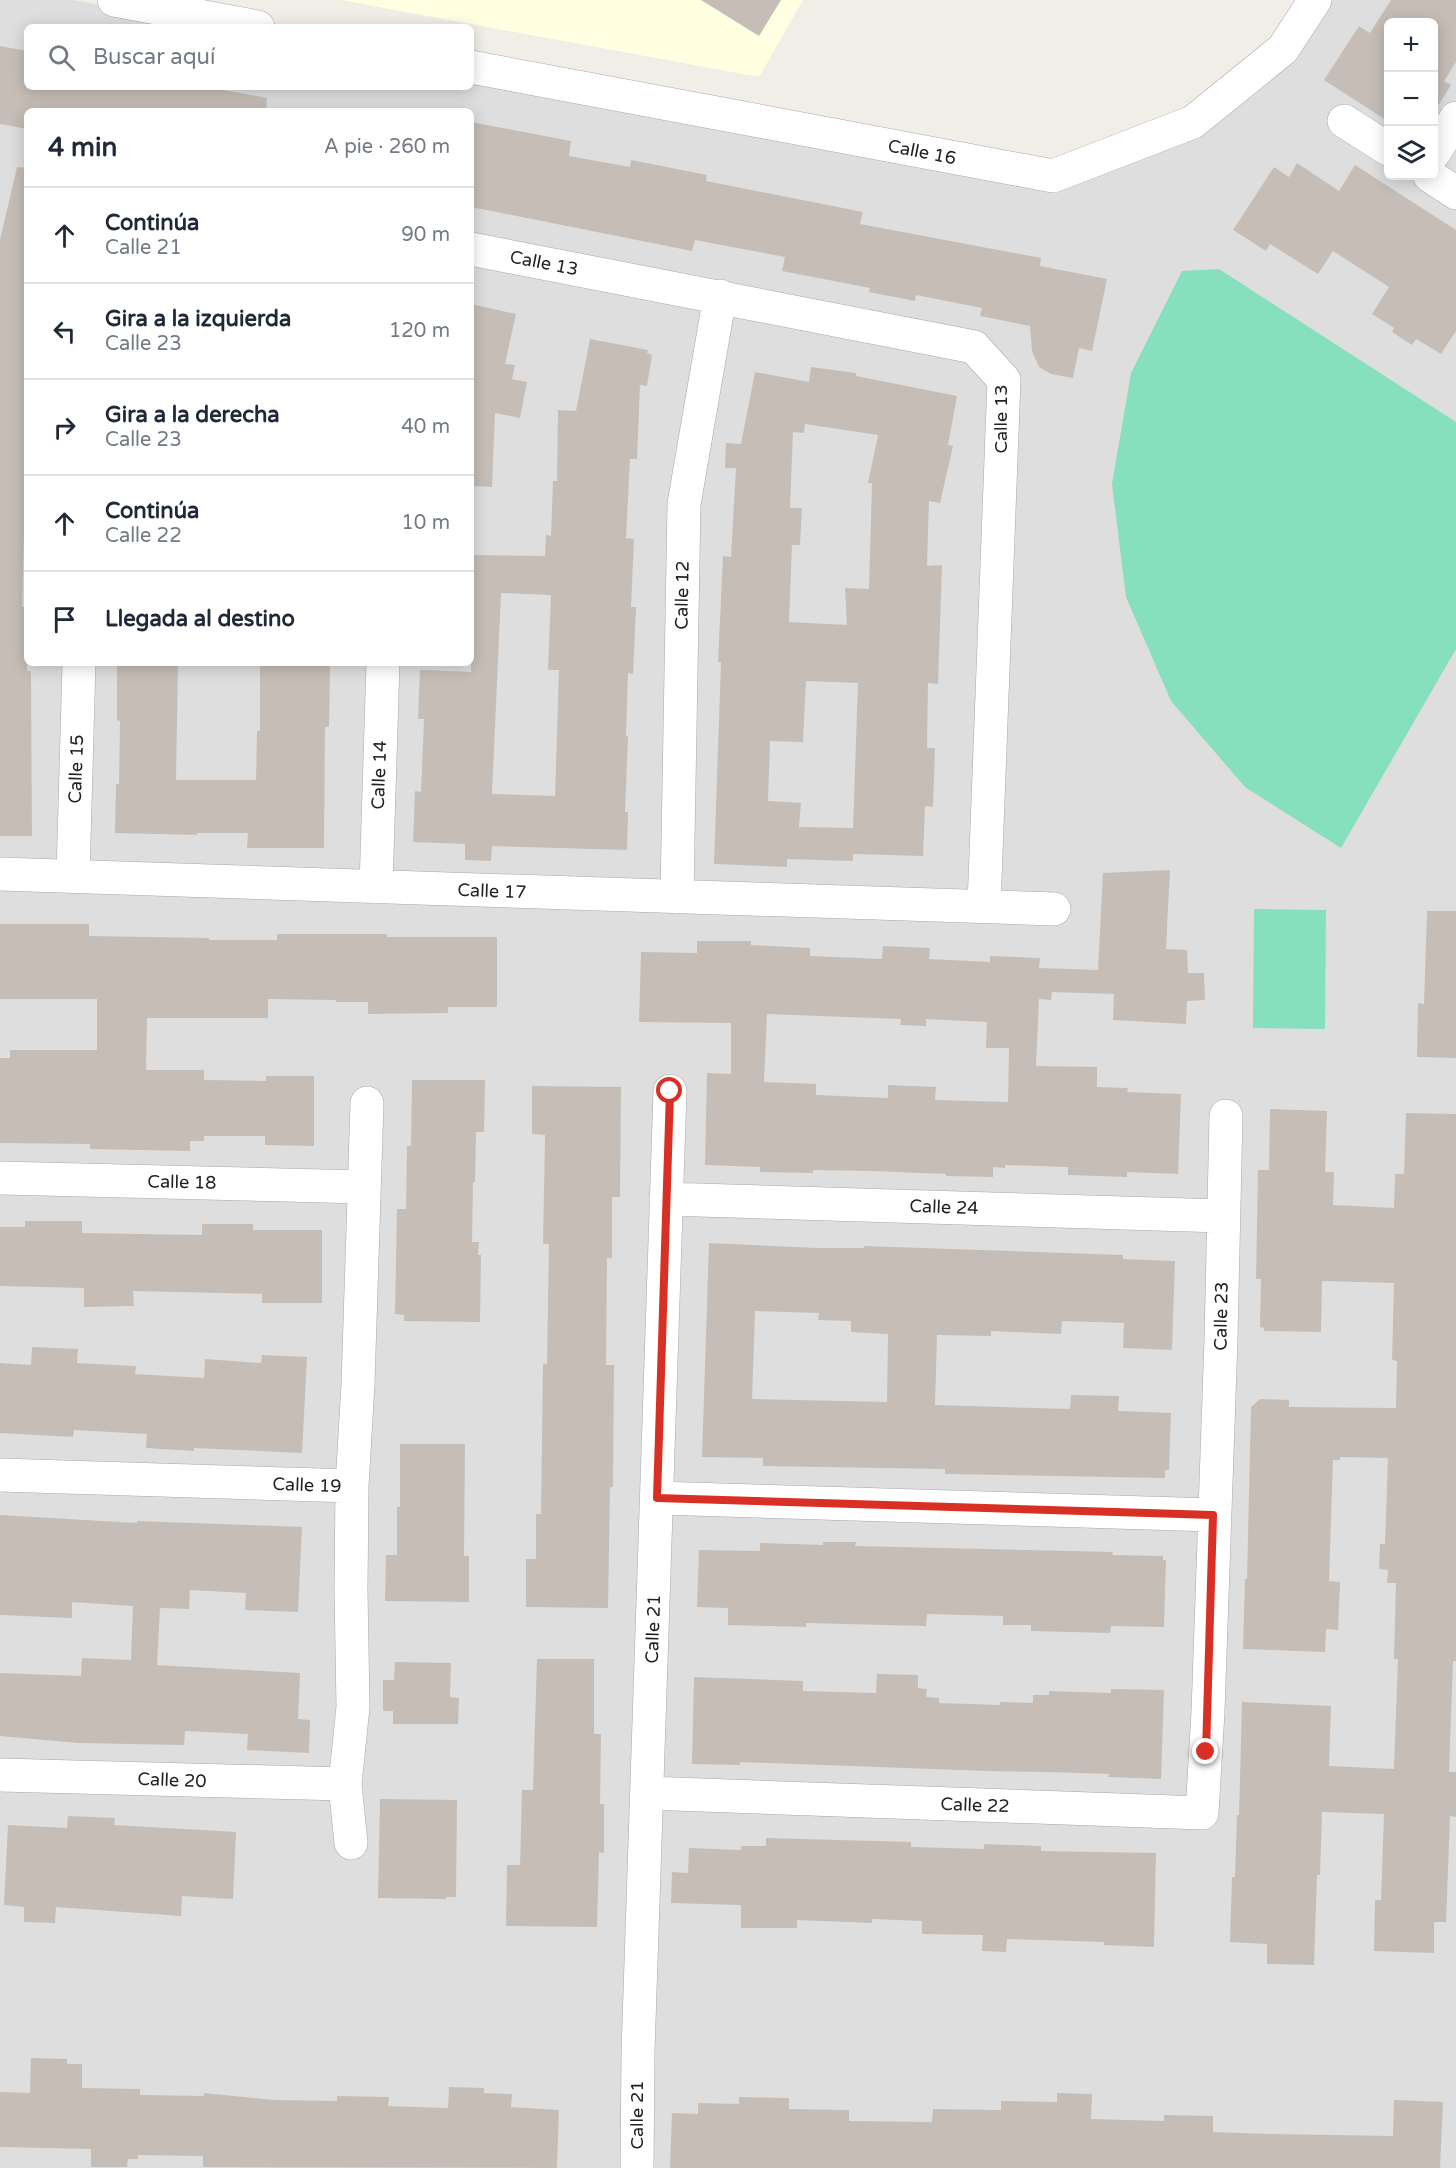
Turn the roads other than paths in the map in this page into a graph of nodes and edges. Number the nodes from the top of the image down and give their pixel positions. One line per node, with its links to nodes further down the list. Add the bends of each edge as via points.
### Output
1 (114, 0): 3 (street)
2 (1315, 0): 4 (street, Calle 16, via 1283,49 1193,122 1053,176)
3 (242, 24)
4 (474, 68)
5 (1456, 118): 8 (street)
6 (1344, 122): 7 (street)
7 (1384, 146)
8 (1438, 147)
9 (1436, 180): 10 (street)
10 (1456, 193)
11 (474, 250): 12 (street, Calle 13)
12 (720, 296): 18 (street, Calle 12, via 684,504); 19 (street, Calle 13, via 974,346 1004,380)
13 (79, 666): 16 (street, Calle 15)
14 (383, 666): 17 (street, Calle 14)
15 (0, 874): 16 (street, Calle 17)
16 (73, 876): 17 (street, Calle 17)
17 (376, 887): 18 (street, Calle 17)
18 (677, 897): 19 (street, Calle 17)
19 (984, 906): 20 (street, Calle 17)
20 (1054, 909)
21 (670, 1091): 26 (street, Calle 21)
22 (368, 1103): 25 (street)
23 (1226, 1116): 27 (street, Calle 23)
24 (0, 1178): 25 (street, Calle 18)
25 (364, 1187): 29 (street)
26 (666, 1199): 27 (street, Calle 24); 30 (street, Calle 21)
27 (1222, 1216): 31 (street, Calle 23)
28 (0, 1475): 29 (street, Calle 19)
29 (352, 1486): 34 (street, Calle 19, via 354,1707)
30 (657, 1498): 31 (street); 35 (street, Calle 21)
31 (1213, 1515): 32 (street, Calle 23)
32 (1208, 1712): 35 (street, Calle 22, via 1202,1813)
33 (0, 1775): 34 (street, Calle 20)
34 (345, 1784): 36 (street, Calle 19)
35 (647, 1793): 37 (street, Calle 21)
36 (351, 1843)
37 (637, 2168)

